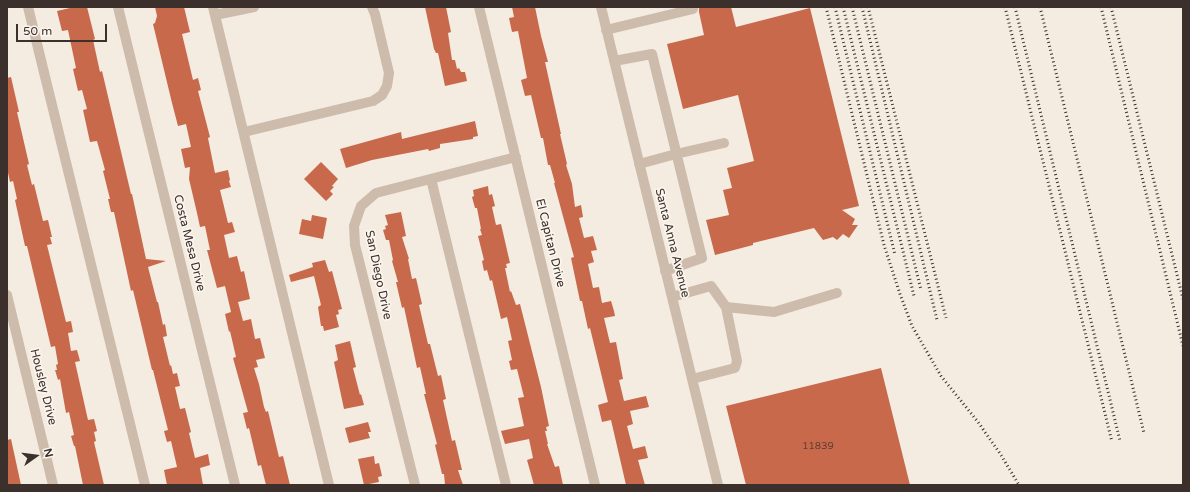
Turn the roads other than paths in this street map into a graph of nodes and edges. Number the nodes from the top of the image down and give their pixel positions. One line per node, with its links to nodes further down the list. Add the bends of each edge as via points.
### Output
1 (28, 7): 24 (street)
2 (118, 7): 25 (street, Costa Mesa Drive)
3 (254, 7): 8 (street)
4 (372, 7): 11 (street, via 389,73 382,96 373,101)
5 (479, 7): 14 (street, El Capitan Drive)
6 (601, 7): 9 (street, Santa Anna Avenue)
7 (693, 9): 9 (street)
8 (214, 11): 11 (street)
9 (606, 30): 10 (street, Santa Anna Avenue)
10 (614, 61): 13 (street, via 652,54); 15 (street, Santa Anna Avenue)
11 (244, 132): 26 (street)
12 (724, 143): 13 (street)
13 (676, 154): 15 (street); 17 (street, via 702,258)
14 (516, 157): 16 (street, San Diego Drive); 29 (street, El Capitan Drive)
15 (639, 164): 17 (street, Santa Anna Avenue)
16 (431, 179): 27 (street, San Diego Drive, via 376,193 361,206 354,226 355,245); 28 (street)
17 (665, 271): 20 (street, Santa Anna Avenue)
18 (837, 293): 21 (street, via 774,312)
19 (7, 295): 23 (street, Housley Drive)
20 (672, 297): 21 (street, via 711,286); 22 (street, Santa Anna Avenue)
21 (726, 307): 22 (street, via 738,362 735,368)
22 (692, 379): 30 (street, Santa Anna Avenue)
23 (53, 485)
24 (144, 485)
25 (235, 485)
26 (329, 485)
27 (415, 485)
28 (506, 485)
29 (596, 485)
30 (718, 485)

